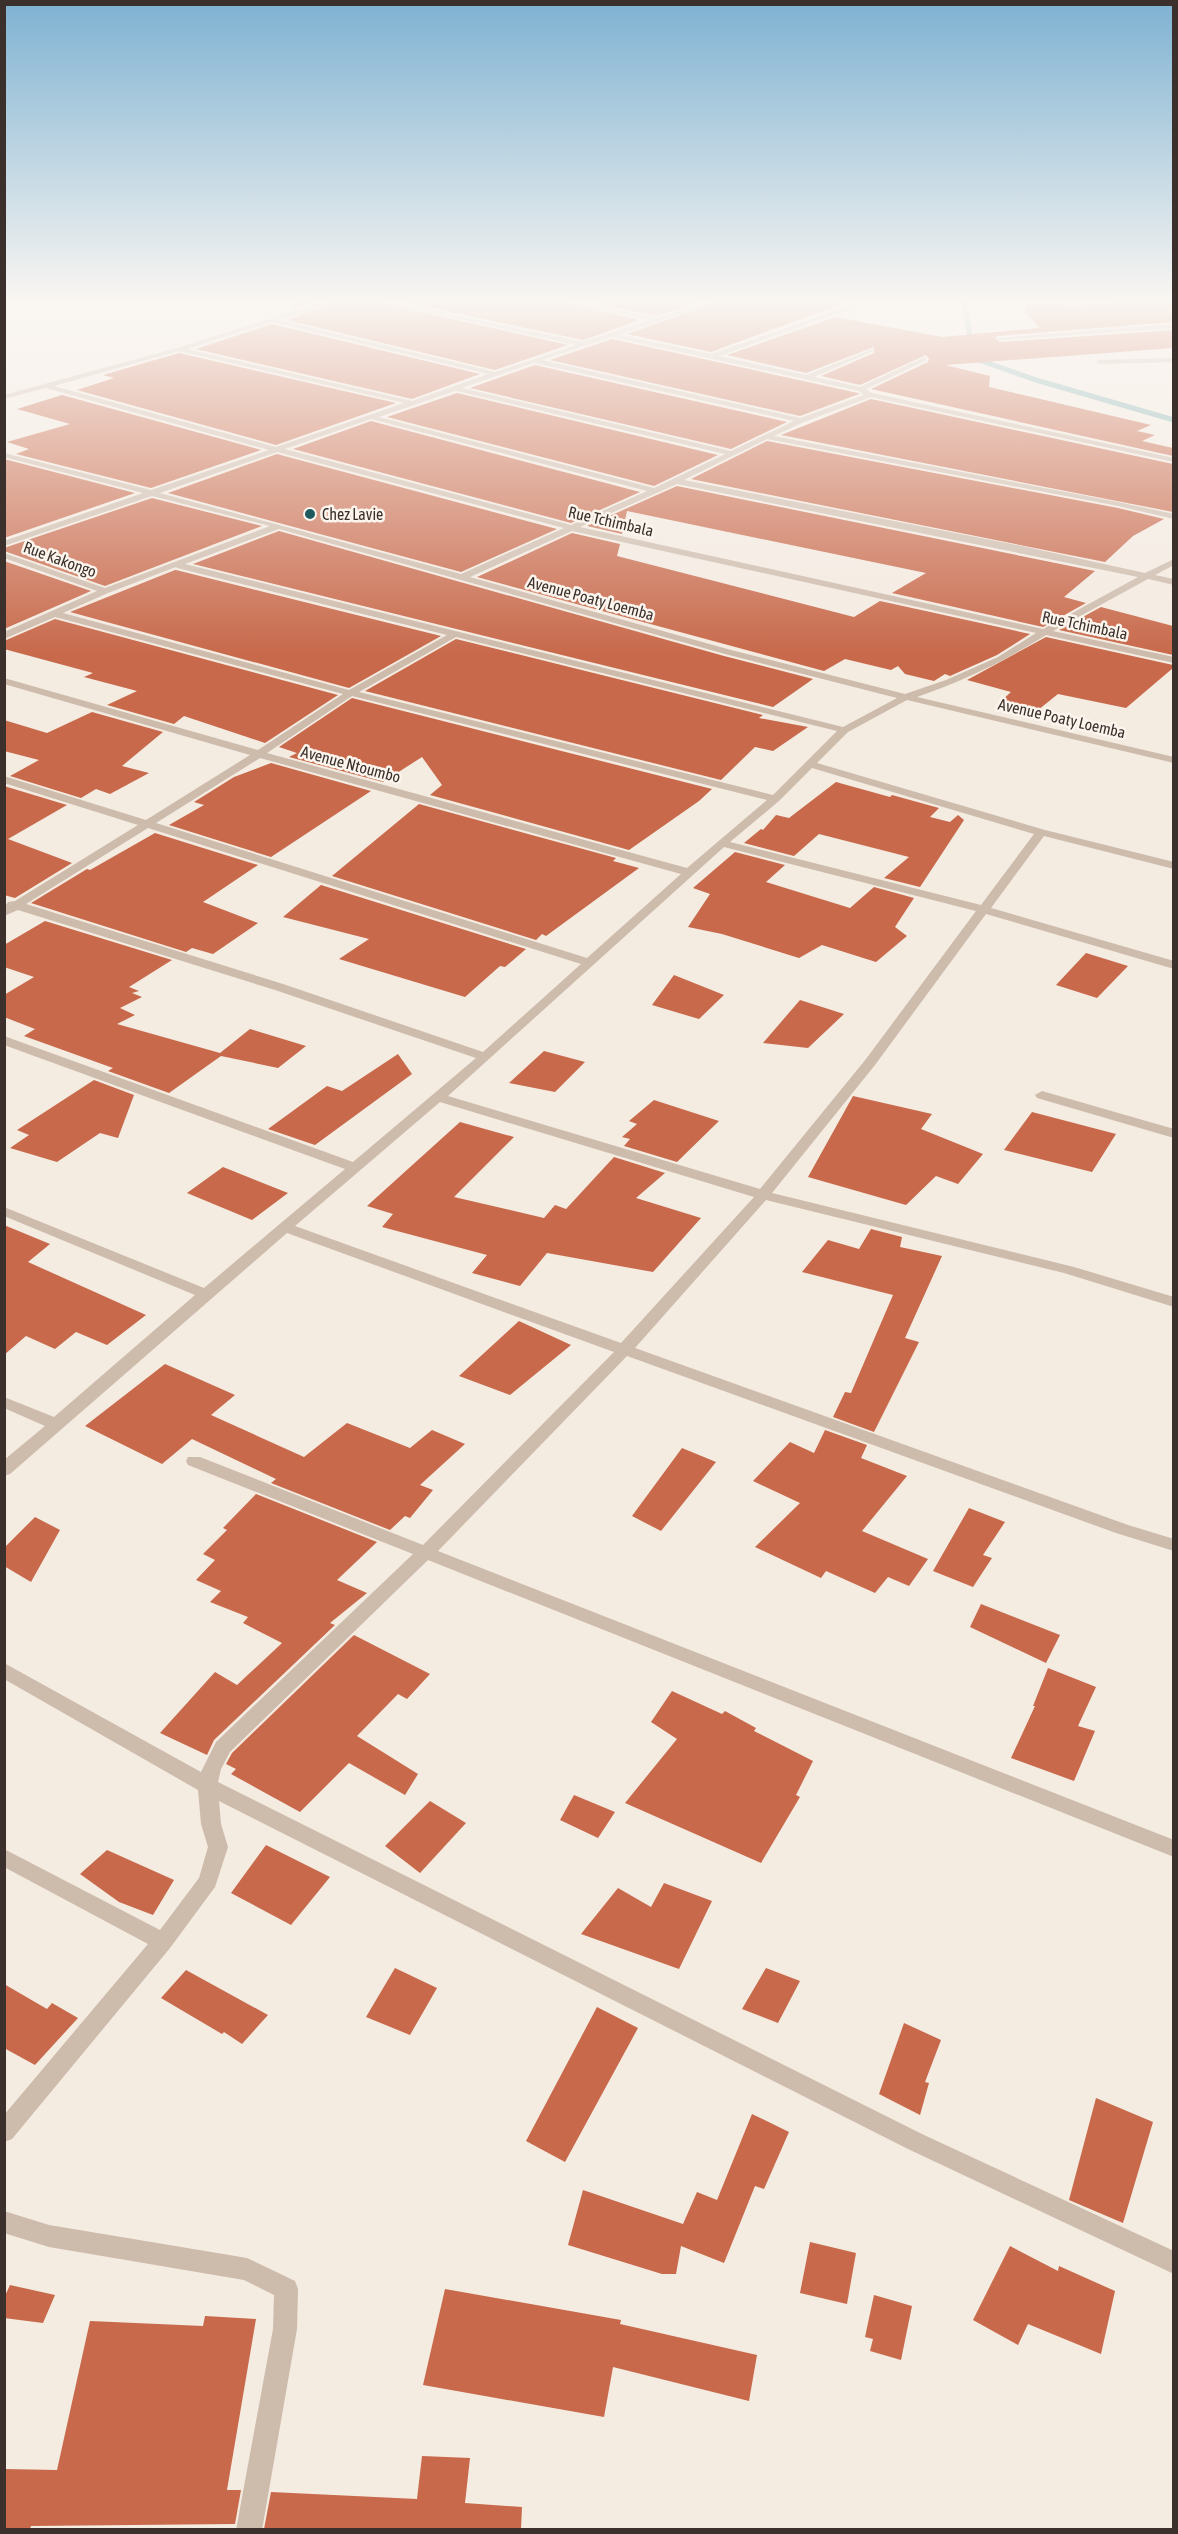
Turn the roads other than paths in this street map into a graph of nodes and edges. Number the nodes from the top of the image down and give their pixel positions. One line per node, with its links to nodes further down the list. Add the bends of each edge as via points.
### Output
1 (160, 417): 10 (street, Rue Tchimbala)
2 (370, 417): 10 (street)
3 (371, 417): 15 (street)
4 (579, 417): 11 (street)
5 (789, 417): 8 (street)
6 (808, 417): 8 (street)
7 (977, 417): 13 (street)
8 (801, 420): 9 (street)
9 (766, 437): 11 (street); 17 (street)
10 (278, 450): 16 (street); 19 (street, Rue Tchimbala)
11 (734, 454): 14 (street)
12 (4, 455): 16 (street, Avenue Poaty Loemba)
13 (1173, 460)
14 (676, 481): 15 (street); 24 (street)
15 (653, 490): 19 (street)
16 (153, 493): 18 (street, Avenue Poaty Loemba); 20 (street)
17 (1173, 517)
18 (279, 526): 23 (street); 25 (street, Avenue Poaty Loemba)
19 (572, 528): 25 (street); 29 (street, Rue Tchimbala)
20 (4, 544)
21 (4, 555): 27 (street, Rue Kakongo)
22 (1173, 561): 24 (street)
23 (177, 565): 27 (street); 30 (street)
24 (1145, 576): 26 (street); 29 (street)
25 (460, 578): 35 (street, Avenue Poaty Loemba)
26 (1173, 582)
27 (105, 591): 28 (street)
28 (56, 614): 31 (street); 34 (street)
29 (1044, 632): 32 (street, Rue Tchimbala); 35 (street, via 1001,659)
30 (453, 635): 34 (street); 36 (street)
31 (4, 636)
32 (1173, 660)
33 (4, 681): 37 (street, Avenue Ntoumbo)
34 (352, 692): 37 (street); 41 (street)
35 (906, 697): 36 (street); 38 (street, Avenue Poaty Loemba)
36 (844, 730): 39 (street)
37 (259, 754): 42 (street); 46 (street, Avenue Ntoumbo)
38 (1173, 760)
39 (811, 764): 41 (street); 43 (street)
40 (4, 779): 42 (street)
41 (775, 799): 44 (street)
42 (148, 824): 47 (street); 50 (street)
43 (1041, 832): 45 (street); 48 (street)
44 (722, 843): 46 (street); 48 (street)
45 (1173, 866)
46 (691, 873): 50 (street)
47 (10, 904): 49 (street); 53 (street, via 279,987)
48 (982, 909): 51 (street); 58 (street)
49 (4, 913)
50 (590, 963): 53 (street)
51 (1173, 965)
52 (4, 1040): 57 (street)
53 (485, 1057): 55 (street)
54 (1042, 1095): 56 (street)
55 (438, 1097): 57 (street); 58 (street)
56 (1173, 1134)
57 (355, 1168): 60 (street)
58 (764, 1195): 62 (street, via 1070,1270); 63 (street)
59 (4, 1211): 61 (street)
60 (286, 1228): 61 (street); 63 (street)
61 (206, 1294): 65 (street)
62 (1173, 1302)
63 (625, 1349): 68 (street); 69 (street)
64 (4, 1402): 65 (street)
65 (58, 1425): 67 (street)
66 (194, 1461): 69 (street)
67 (4, 1470)
68 (1173, 1545)
69 (425, 1555): 71 (street, via 223,1747 211,1769); 72 (street)
70 (4, 1670): 71 (street)
71 (208, 1786): 74 (street, via 211,1824 218,1847 208,1881); 77 (street, via 906,2137)
72 (1173, 1849)
73 (4, 1857): 74 (street)
74 (163, 1942): 75 (street)
75 (4, 2132)
76 (4, 2222): 78 (street, via 49,2236 247,2269 286,2289 285,2329)
77 (1173, 2264)
78 (249, 2529)

